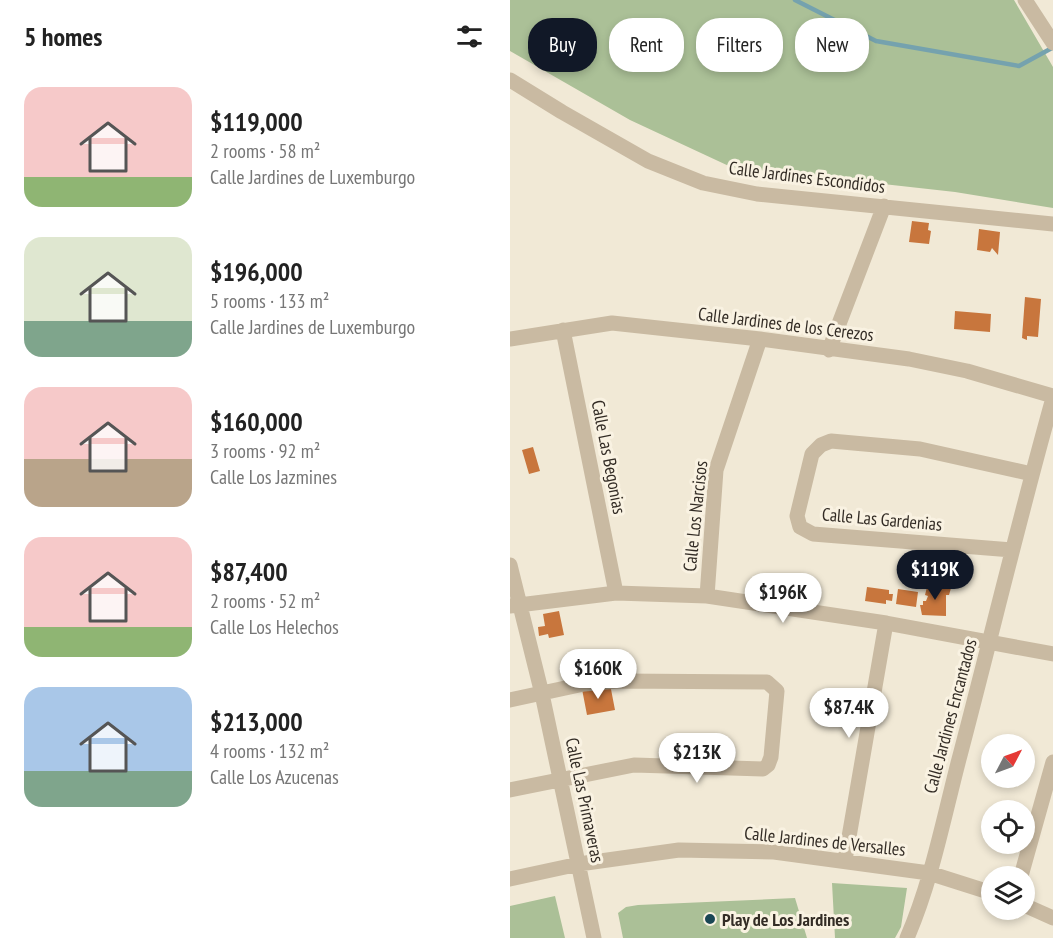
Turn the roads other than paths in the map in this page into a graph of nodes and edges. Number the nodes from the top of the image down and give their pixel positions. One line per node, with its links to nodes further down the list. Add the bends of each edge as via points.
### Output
1 (1025, 0): 2 (street)
2 (1053, 43)
3 (510, 80): 4 (street, Calle Jardines Escondidos, via 648,161 704,183 758,194)
4 (884, 206): 5 (street, Calle Jardines Escondidos); 9 (street)
5 (1053, 224)
6 (563, 330): 7 (street, Calle Jardines de los Cerezos); 8 (street, Calle Jardines de los Cerezos, via 612,323); 14 (street, Calle Las Begonias)
7 (510, 339)
8 (760, 339): 9 (street, Calle Jardines de los Cerezos); 15 (street, Calle Los Narcisos, via 716,470)
9 (829, 350): 10 (street, Calle Jardines de los Cerezos, via 909,359 967,371)
10 (1053, 397): 11 (street, Calle Jardines Encantados)
11 (1032, 474): 12 (street, Calle Jardines Encantados); 12 (street, Calle Las Gardenias, via 920,449 831,441 812,454 797,516 800,527 813,534)
12 (1012, 550): 18 (street, Calle Jardines Encantados)
13 (510, 565): 16 (street, Calle Las Primaveras)
14 (616, 593): 15 (street); 16 (street)
15 (707, 596): 17 (street)
16 (514, 605): 20 (street, Calle Las Primaveras)
17 (886, 623): 18 (street); 27 (street)
18 (990, 643): 19 (street); 30 (street, Calle Jardines Encantados)
19 (1053, 654)
20 (542, 694): 21 (street); 23 (street, Calle Las Primaveras); 23 (street, via 618,681 767,682 777,692 771,756 763,769 634,765)
21 (510, 699)
22 (1053, 762): 25 (street)
23 (560, 781): 24 (street); 28 (street, Calle Las Primaveras)
24 (510, 790)
25 (1038, 821): 26 (street); 29 (street)
26 (1053, 827)
27 (845, 860): 28 (street, Calle Jardines de Versalles, via 774,852 679,850); 30 (street, Calle Jardines de Versalles)
28 (579, 864): 31 (street, Calle Jardines de Versalles); 35 (street, Calle Las Primaveras)
29 (1024, 866)
30 (929, 873): 32 (street, Calle Jardines de Versalles); 36 (street, Calle Jardines Encantados)
31 (510, 879)
32 (981, 890)
33 (1035, 910): 34 (street)
34 (1053, 918)
35 (594, 938)
36 (907, 938)

